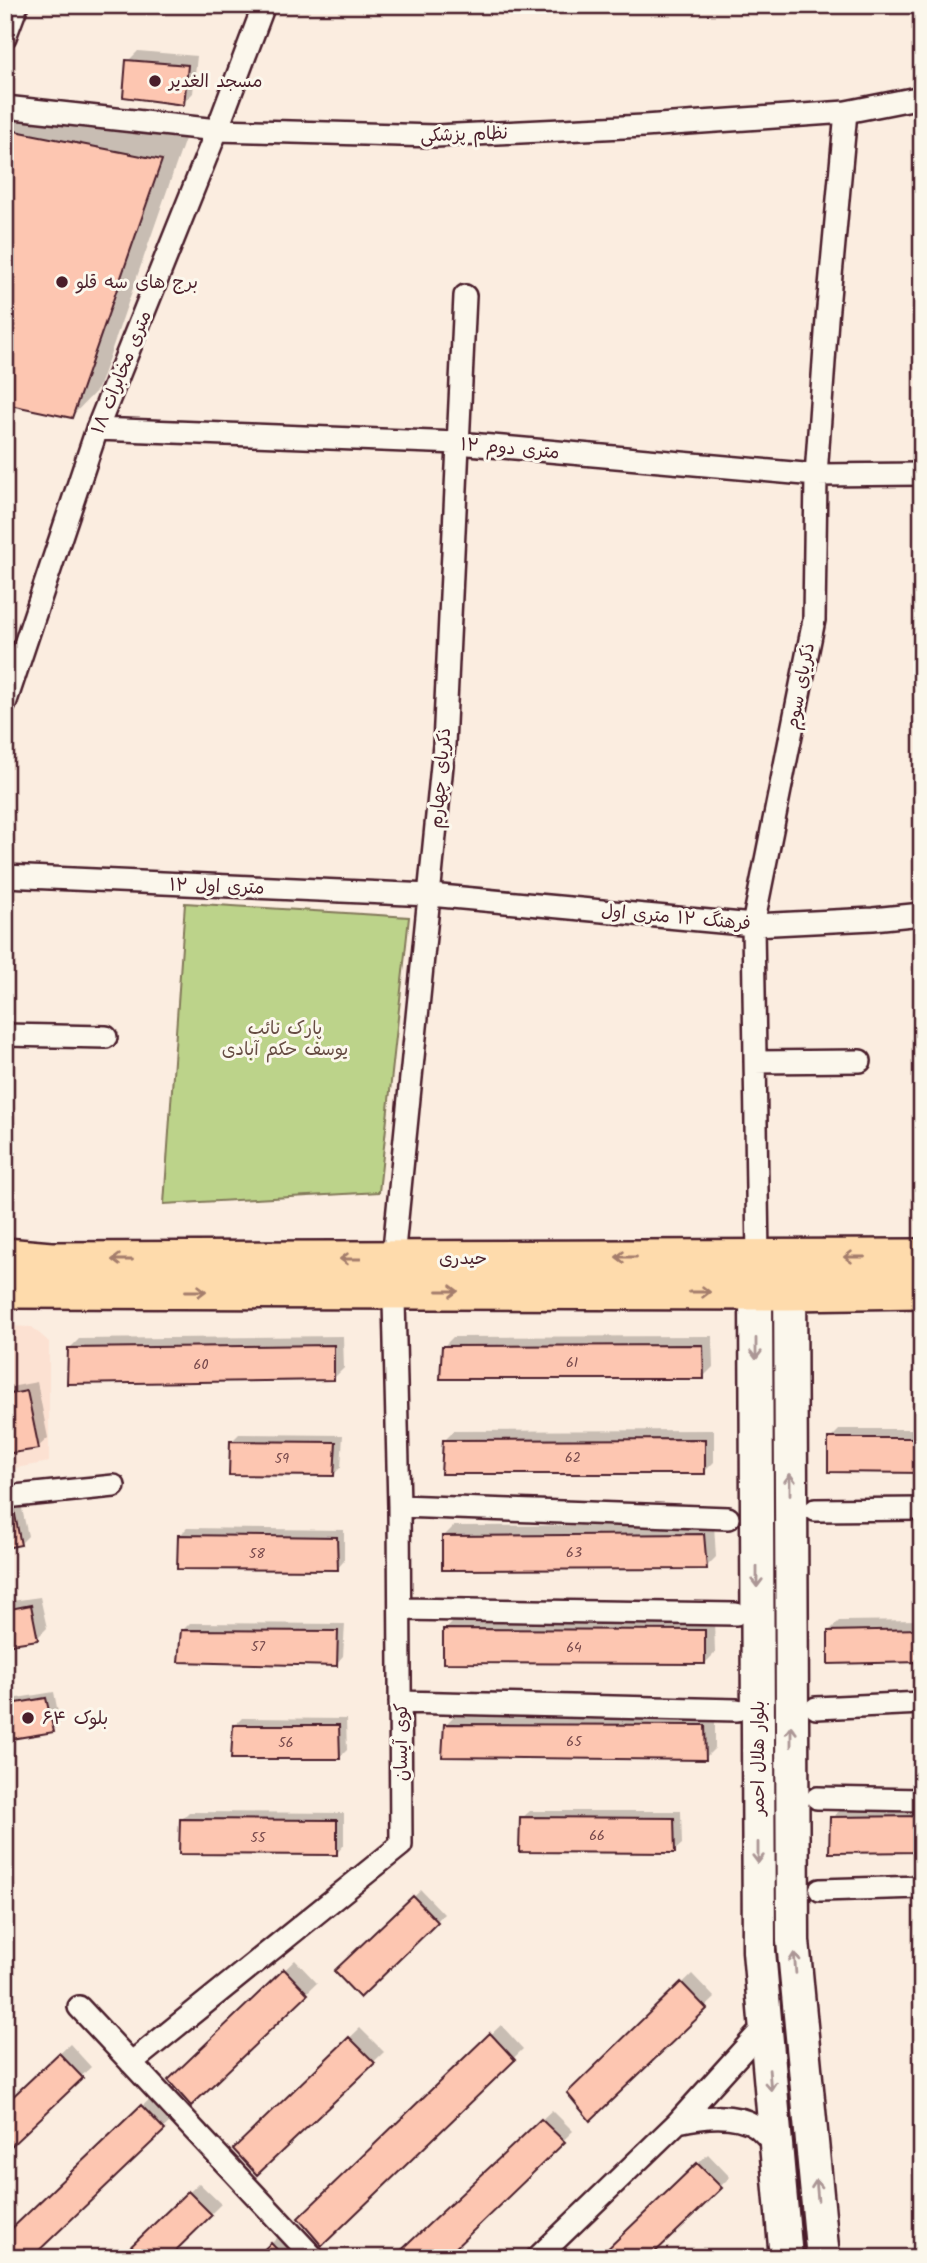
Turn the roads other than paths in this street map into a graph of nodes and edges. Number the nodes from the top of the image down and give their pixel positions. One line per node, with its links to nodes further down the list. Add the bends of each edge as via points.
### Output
1 (17, 5): 3 (street)
2 (264, 5): 7 (street, ۱۸ متری مخابرات)
3 (5, 37)
4 (922, 97): 6 (street, نظام پزشکی)
5 (5, 107): 7 (street, نظام پزشکی)
6 (846, 113): 7 (street, نظام پزشکی, via 436,136); 12 (street, ذکریای سوم)
7 (217, 130): 9 (street, ۱۸ متری مخابرات)
8 (466, 296): 10 (street, ذکریای چهارم)
9 (97, 429): 10 (street, ۱۲ متری دوم); 13 (street, ۱۸ متری مخابرات)
10 (458, 443): 12 (street, ۱۲ متری دوم); 15 (street, ذکریای چهارم, via 444,745)
11 (922, 474): 12 (street, ۱۲ متری دوم)
12 (816, 475): 17 (street, ذکریای سوم, via 814,620)
13 (5, 704)
14 (5, 876): 15 (street, ۱۲ متری اول)
15 (430, 895): 17 (street, فرهنگ ۱۲ متری اول); 25 (street, ذکریای چهارم)
16 (922, 914): 17 (street, فرهنگ ۱۲ متری اول)
17 (753, 925): 21 (street, ذکریای سوم)
18 (5, 1035): 19 (street)
19 (106, 1037)
20 (860, 1061): 21 (street)
21 (755, 1062): 23 (street, ذکریای سوم)
22 (5, 1256): 25 (main road, حیدری, one-way to 22)
23 (774, 1257): 24 (main road, حیدری, one-way to 23); 25 (main road, حیدری, one-way to 25); 28 (main road, بلوار هلال احمر)
24 (922, 1257)
25 (393, 1275): 26 (main road, حیدری, one-way to 25); 28 (main road, حیدری, one-way to 28); 31 (street, کوی آیسان)
26 (5, 1290)
27 (922, 1290): 28 (main road, حیدری)
28 (773, 1292): 46 (main road, بلوار هلال احمر, one-way to 46, via 759,1951); 47 (main road, بلوار هلال احمر, one-way to 28, via 793,1941)
29 (114, 1486): 30 (street)
30 (5, 1497)
31 (399, 1506): 34 (street); 35 (street, کوی آیسان)
32 (922, 1509): 33 (street)
33 (815, 1510)
34 (728, 1518)
35 (400, 1609): 36 (street); 37 (street, کوی آیسان)
36 (736, 1614)
37 (400, 1702): 40 (street); 48 (street, کوی آیسان, via 401,1845)
38 (922, 1703): 39 (street)
39 (816, 1707)
40 (737, 1710)
41 (817, 1798): 42 (street)
42 (922, 1800)
43 (922, 1887): 44 (street)
44 (820, 1890)
45 (79, 2007): 48 (street)
46 (766, 2034): 47 (main road); 49 (street); 51 (main road, بلوار هلال احمر, one-way to 51)
47 (803, 2041): 50 (main road, بلوار هلال احمر)
48 (131, 2063): 52 (street)
49 (678, 2122): 51 (street, via 730,2118 756,2126); 53 (street)
50 (813, 2143): 51 (main road); 55 (main road, بلوار هلال احمر, one-way to 50)
51 (776, 2146): 54 (main road, بلوار هلال احمر)
52 (314, 2258)
53 (537, 2258)
54 (786, 2258)
55 (824, 2258)

